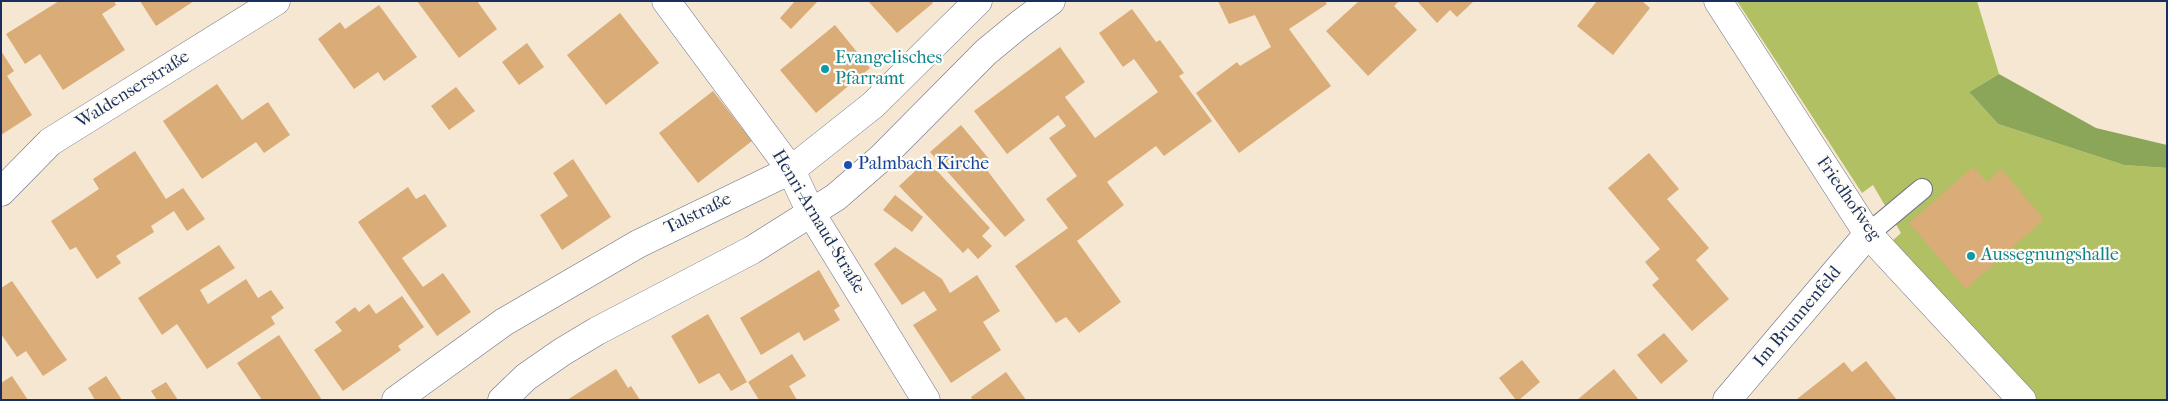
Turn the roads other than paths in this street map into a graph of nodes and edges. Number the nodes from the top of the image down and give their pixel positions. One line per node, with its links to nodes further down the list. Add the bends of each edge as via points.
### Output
1 (276, 1): 8 (street, Waldenserstraße, via 50,142)
2 (666, 1): 6 (street, Henri-Arnaud-Straße)
3 (978, 1): 6 (street, Talstraße, via 873,105)
4 (1051, 1): 9 (street, via 986,52 881,158)
5 (1718, 1): 10 (street, Friedhofweg)
6 (791, 170): 9 (street, Henri-Arnaud-Straße); 12 (street, Talstraße, via 638,244 504,322)
7 (1922, 189): 10 (lane)
8 (1, 192)
9 (812, 214): 13 (street, via 752,250 576,344 526,377); 14 (street, Henri-Arnaud-Straße)
10 (1868, 234): 11 (street, Im Brunnenfeld); 15 (street, Friedhofweg)
11 (1728, 399)
12 (396, 400)
13 (502, 400)
14 (926, 400)
15 (2022, 400)

